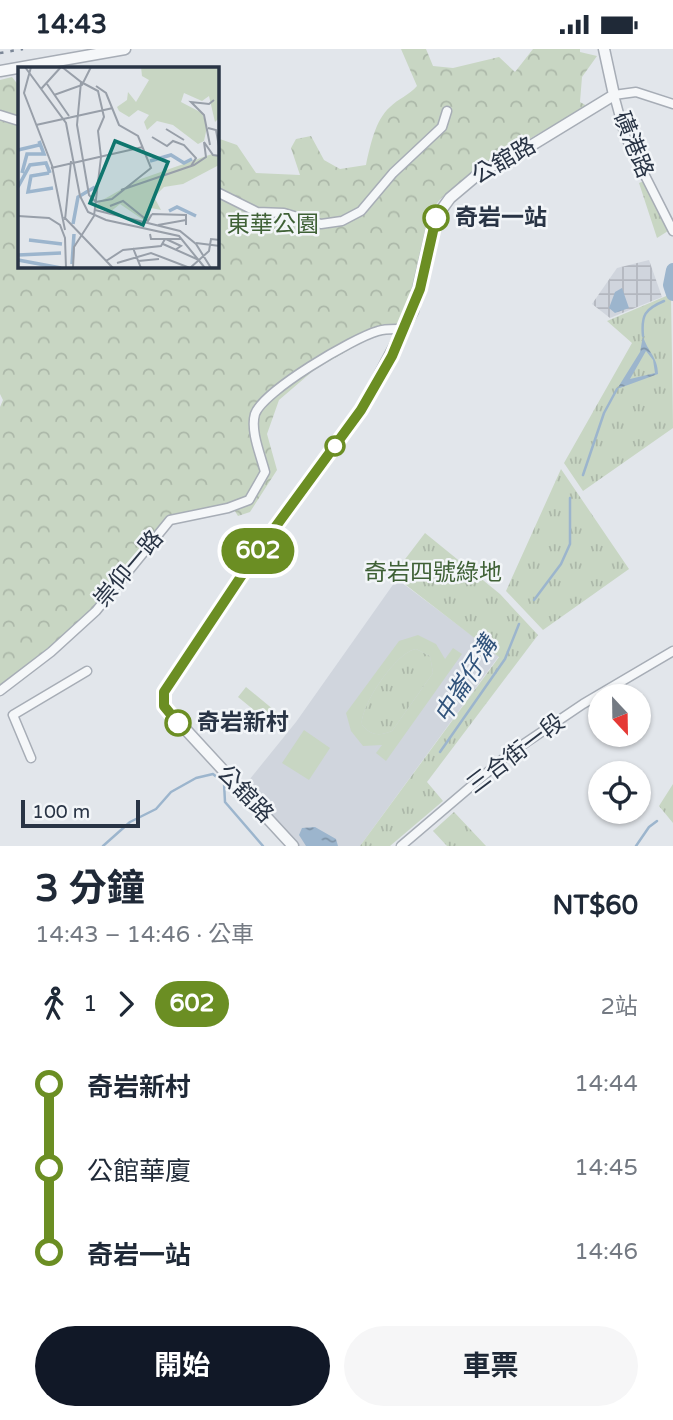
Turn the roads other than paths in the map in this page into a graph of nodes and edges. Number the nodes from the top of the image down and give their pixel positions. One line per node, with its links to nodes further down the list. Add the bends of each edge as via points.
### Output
1 (125, 49): 3 (street)
2 (604, 49): 6 (street)
3 (23, 67)
4 (18, 68): 5 (street)
5 (0, 71)
6 (614, 95): 7 (street, via 636,92); 12 (street, 磺港路, via 625,136); 13 (street, 公舘路, via 482,171 450,198 434,220 420,289)
7 (673, 104)
8 (447, 111): 11 (street, via 442,127 361,211 342,222 321,224 284,213 257,212)
9 (0, 115): 10 (street)
10 (18, 121)
11 (219, 193)
12 (673, 232)
13 (405, 329): 16 (street, 崇仰一路, via 378,331 295,376 259,404 254,418 265,473 249,500 170,520 96,611); 18 (street, 公舘路, via 361,410 260,548 164,692 164,706)
14 (673, 651): 19 (street, 三合街一段, via 509,754)
15 (87, 671): 17 (street, via 13,715)
16 (0, 691)
17 (31, 758)
18 (293, 846)
19 (401, 846)

